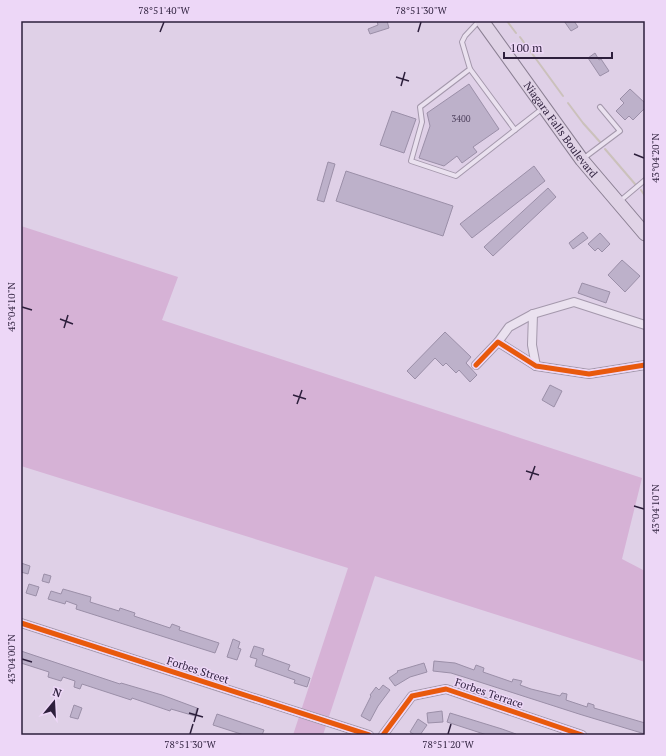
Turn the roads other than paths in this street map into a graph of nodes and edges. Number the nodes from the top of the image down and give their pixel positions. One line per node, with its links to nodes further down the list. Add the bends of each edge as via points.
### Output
1 (480, 21): 2 (lane, via 462,42); 3 (main road, Niagara Falls Boulevard)
2 (470, 69): 5 (lane); 5 (lane, via 420,107 422,122 411,161 456,176)
3 (544, 108): 5 (lane); 6 (main road, Niagara Falls Boulevard)
4 (600, 108): 6 (lane, via 620,131)
5 (515, 130)
6 (582, 160): 8 (main road, Niagara Falls Boulevard)
7 (645, 180): 8 (lane)
8 (619, 203): 9 (main road, Niagara Falls Boulevard)
9 (645, 234)
10 (533, 314): 11 (street, via 574,302); 12 (street, via 509,327); 15 (street, via 532,345)
11 (645, 325)
12 (498, 342): 13 (street); 15 (street)
13 (476, 365)
14 (645, 365): 15 (street, via 589,374)
15 (536, 366)
16 (21, 623): 17 (street, Forbes Street)
17 (369, 735)
18 (383, 735): 19 (street, Forbes Terrace, via 412,696 446,689)
19 (582, 735)

